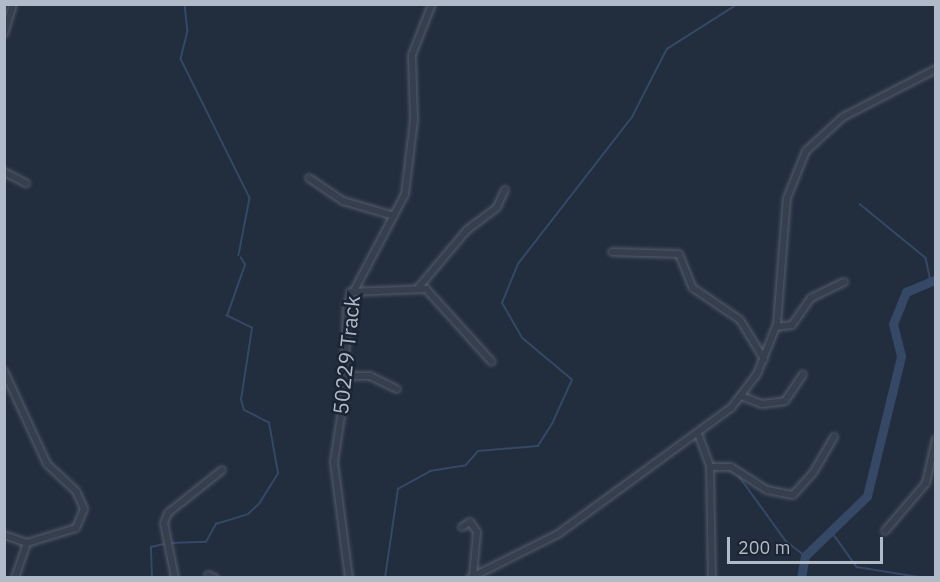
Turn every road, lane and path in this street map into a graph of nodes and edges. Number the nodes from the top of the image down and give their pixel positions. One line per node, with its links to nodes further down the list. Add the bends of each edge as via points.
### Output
1 (13, 4): 3 (street)
2 (432, 4): 9 (street, 50229 Track, via 412,55 411,148 405,194)
3 (4, 34)
4 (936, 69): 14 (street, via 843,117 806,151 787,198)
5 (4, 172): 7 (street)
6 (309, 178): 9 (street, via 343,201)
7 (26, 183)
8 (505, 190): 12 (street, via 497,207 476,222)
9 (394, 216): 13 (street, 50229 Track)
10 (612, 252): 15 (street, via 679,254 693,288 740,320)
11 (844, 282): 14 (street, via 811,298 792,325)
12 (419, 287): 13 (street); 16 (street)
13 (350, 292): 19 (street, 50229 Track)
14 (776, 327): 15 (street)
15 (764, 359): 21 (street)
16 (492, 362)
17 (4, 370): 30 (street, via 47,464 76,491 84,509 76,528)
18 (802, 374): 21 (street, via 794,394 778,404)
19 (344, 376): 20 (street, via 370,376); 34 (street, 50229 Track, via 334,462)
20 (397, 389)
21 (741, 396): 22 (street)
22 (699, 436): 25 (street); 31 (street, via 558,534)
23 (834, 436): 25 (street, via 813,473 793,495 767,490 731,467)
24 (936, 439): 28 (street, via 926,483)
25 (710, 467): 35 (street)
26 (222, 470): 33 (street, via 168,513 164,523)
27 (462, 527): 31 (street, via 470,522 477,532)
28 (885, 531)
29 (4, 535): 30 (street)
30 (27, 543): 32 (street)
31 (472, 577)
32 (15, 578)
33 (176, 578)
34 (349, 578)
35 (712, 578)

